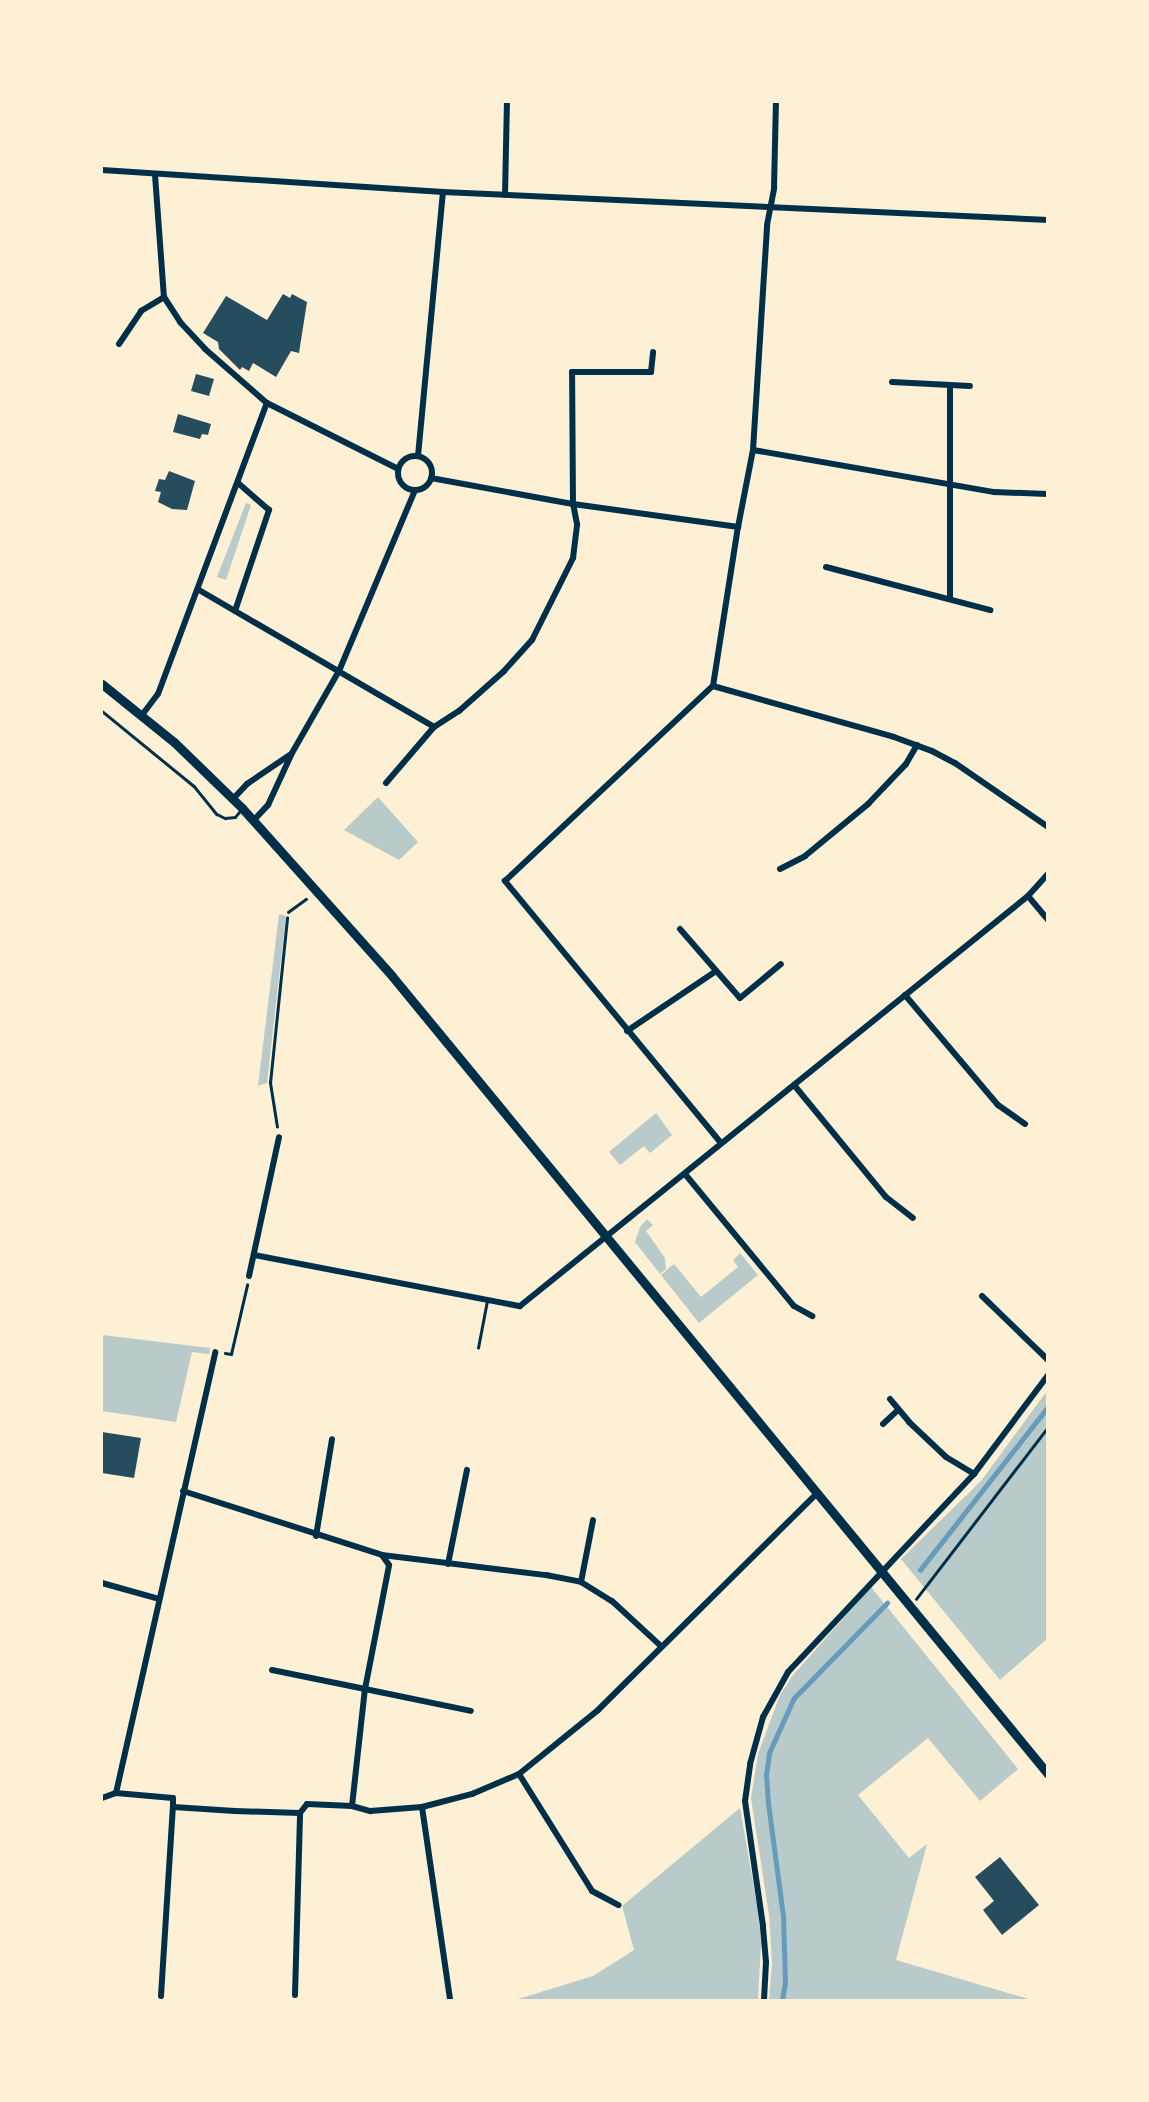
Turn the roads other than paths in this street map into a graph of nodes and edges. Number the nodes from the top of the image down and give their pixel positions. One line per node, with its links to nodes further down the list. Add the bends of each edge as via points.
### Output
1 (507, 102): 6 (street)
2 (776, 102): 7 (street)
3 (102, 170): 4 (street)
4 (155, 175): 5 (street); 9 (street)
5 (443, 192): 6 (street); 17 (street)
6 (505, 195): 7 (street)
7 (771, 205): 8 (street); 16 (street)
8 (1048, 220)
9 (164, 297): 10 (street, via 141,311); 15 (street, via 205,349)
10 (119, 344)
11 (653, 352): 24 (street, via 651,372 572,372)
12 (892, 382): 13 (street)
13 (950, 385): 14 (street); 21 (street)
14 (970, 387)
15 (267, 403): 18 (street); 20 (street)
16 (753, 450): 21 (street); 25 (street)
17 (418, 456): 18 (street, via 407,458); 19 (street, via 429,464)
18 (398, 469): 22 (street, via 401,482)
19 (431, 478): 22 (street, via 425,487); 24 (street)
20 (238, 483): 27 (street); 30 (street, via 269,510)
21 (952, 486): 23 (street); 28 (street)
22 (415, 490): 31 (street)
23 (1048, 495)
24 (573, 504): 25 (street); 36 (street, via 577,524 573,558 532,640 495,679)
25 (737, 527): 33 (street)
26 (826, 567): 28 (street)
27 (199, 590): 30 (street); 35 (street, via 158,694)
28 (950, 598): 29 (street)
29 (990, 610)
30 (235, 611): 31 (street)
31 (339, 671): 36 (street); 38 (street)
32 (102, 684): 35 (main road)
33 (713, 686): 37 (street); 54 (street, via 505,881)
34 (102, 711): 41 (lane, via 194,786 217,814 235,817)
35 (142, 715): 40 (main road)
36 (434, 727): 39 (street)
37 (916, 745): 43 (street, via 955,763); 44 (street, via 906,764 869,804 805,856)
38 (292, 753): 40 (street); 42 (street, via 268,805)
39 (386, 783)
40 (233, 799): 41 (main road)
41 (243, 808): 42 (main road)
42 (254, 820): 61 (main road, via 392,976)
43 (1048, 827)
44 (780, 869)
45 (1048, 874): 46 (street)
46 (1028, 895): 49 (street); 53 (street)
47 (306, 899): 48 (lane)
48 (288, 912)
49 (1048, 920)
50 (680, 929): 52 (street)
51 (782, 964): 52 (street, via 740,998)
52 (716, 971): 54 (street)
53 (905, 995): 55 (street); 56 (street, via 998,1105)
54 (627, 1031): 58 (street)
55 (794, 1084): 58 (street); 60 (street, via 886,1197)
56 (1025, 1124)
57 (279, 1137): 62 (street)
58 (721, 1143): 59 (street)
59 (685, 1174): 61 (street); 66 (street, via 794,1306)
60 (913, 1218)
61 (608, 1238): 65 (street, via 520,1306); 78 (main road)
62 (254, 1255): 63 (street); 65 (street)
63 (250, 1276)
64 (982, 1296): 69 (street)
65 (487, 1301): 67 (lane)
66 (812, 1316)
67 (478, 1348)
68 (215, 1352): 77 (street)
69 (1048, 1360)
70 (1048, 1375): 76 (street)
71 (890, 1399): 72 (street)
72 (898, 1410): 73 (street); 76 (street, via 946,1457)
73 (883, 1424)
74 (332, 1439): 80 (street)
75 (467, 1470): 82 (street)
76 (974, 1474): 83 (street)
77 (183, 1492): 80 (street); 86 (street)
78 (817, 1493): 83 (main road); 87 (street)
79 (593, 1520): 85 (street)
80 (316, 1536): 81 (street)
81 (382, 1555): 82 (street); 89 (street, via 389,1565)
82 (448, 1564): 85 (street)
83 (879, 1572): 92 (main road); 103 (street, via 788,1672 763,1717 753,1752 745,1801 763,1926)
84 (102, 1583): 86 (street)
85 (581, 1583): 87 (street, via 612,1601)
86 (159, 1599): 93 (street)
87 (661, 1646): 91 (street, via 598,1710)
88 (272, 1670): 89 (street)
89 (365, 1689): 90 (street); 95 (street)
90 (471, 1711)
91 (519, 1774): 97 (street, via 472,1794); 99 (street, via 592,1891)
92 (1048, 1774)
93 (116, 1793): 94 (street); 96 (street, via 173,1798)
94 (102, 1798)
95 (352, 1805): 97 (street, via 370,1811); 98 (street, via 307,1804)
96 (173, 1807): 98 (street); 101 (street)
97 (422, 1807): 102 (street)
98 (300, 1813): 100 (street)
99 (618, 1905)
100 (295, 1995)
101 (161, 1996)
102 (450, 1999)
103 (764, 2000)

